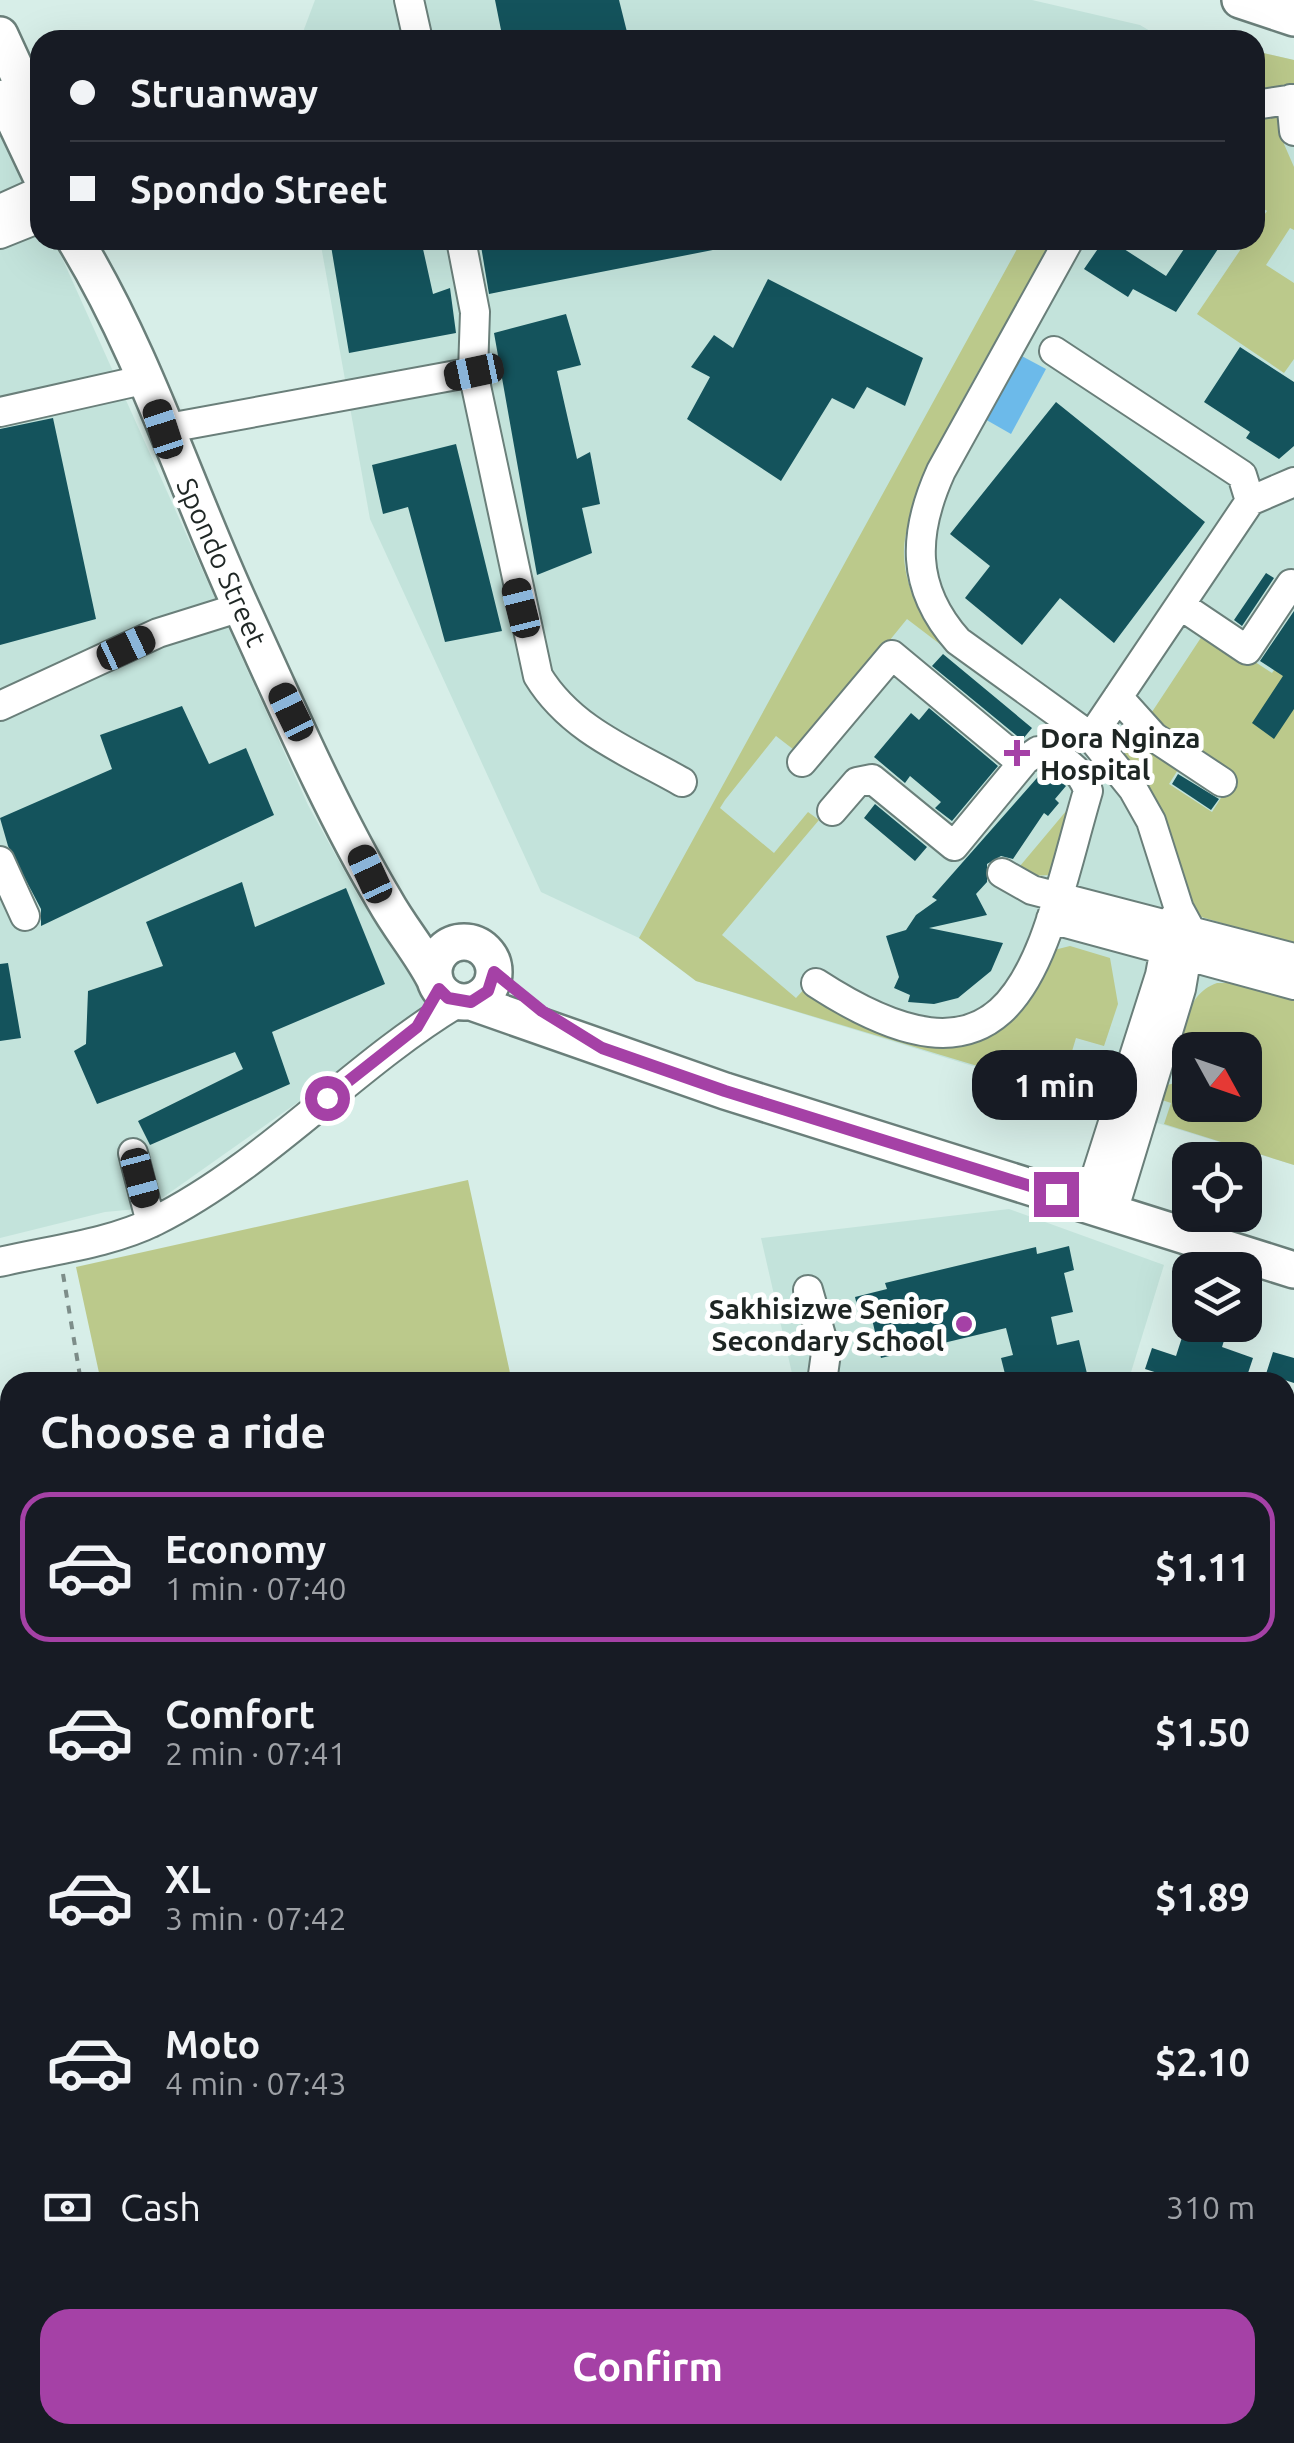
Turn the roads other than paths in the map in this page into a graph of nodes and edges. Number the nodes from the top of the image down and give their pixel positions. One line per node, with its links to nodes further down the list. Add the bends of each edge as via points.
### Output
1 (409, 0): 4 (street)
2 (1240, 0): 3 (main road)
3 (1294, 18)
4 (416, 30)
5 (0, 35): 8 (main road)
6 (0, 88): 11 (main road)
7 (1292, 99): 9 (street); 10 (street)
8 (30, 100)
9 (1265, 103)
10 (1294, 131)
11 (30, 152)
12 (30, 196): 13 (street)
13 (0, 209)
14 (30, 222): 15 (street)
15 (0, 234)
16 (81, 250): 20 (main road, Spondo Street)
17 (90, 250): 20 (main road, Spondo Street)
18 (463, 250): 22 (street, via 475,312)
19 (1063, 250): 33 (street, via 941,471 923,510 919,548 928,594 958,640)
20 (100, 281): 23 (main road, Spondo Street)
21 (1054, 351): 27 (street, via 1242,475)
22 (474, 372): 25 (street); 36 (street, via 538,676 555,704 583,727)
23 (147, 379): 24 (street); 25 (main road, Spondo Street)
24 (0, 412)
25 (163, 429): 30 (main road, Spondo Street)
26 (1294, 482): 27 (street)
27 (1250, 501): 29 (street)
28 (1290, 584): 29 (street, via 1247,650)
29 (1180, 605): 31 (street)
30 (241, 606): 32 (street, via 158,633); 39 (main road, Spondo Street)
31 (1118, 698): 33 (street); 37 (street, via 1154,737)
32 (0, 706)
33 (1091, 737): 44 (street, via 1151,821)
34 (802, 762): 35 (street, via 892,655)
35 (1022, 764): 38 (street, via 954,846 872,779 856,782); 42 (street, via 1033,753 1049,752 1088,786)
36 (682, 782)
37 (1222, 782)
38 (832, 812)
39 (353, 839): 45 (main road, Spondo Street, via 422,925); 50 (main road, Spondo Street, via 385,902)
40 (0, 861): 43 (street)
41 (1002, 872): 42 (street)
42 (1054, 907): 44 (street); 48 (street, via 1022,991 988,1020 958,1031 907,1029)
43 (25, 916)
44 (1178, 934): 46 (street); 49 (street); 53 (street, via 1133,1064)
45 (453, 944): 47 (main road, via 478,945); 50 (main road, via 440,954)
46 (1294, 958)
47 (494, 972): 50 (main road, via 488,991); 51 (main road)
48 (811, 973)
49 (1294, 986)
50 (451, 993): 51 (main road); 54 (street, via 417,1027 196,1199)
51 (602, 1048): 53 (main road)
52 (134, 1154): 54 (street)
53 (1100, 1208): 56 (main road)
54 (152, 1223): 55 (street)
55 (0, 1262)
56 (1294, 1270)
57 (808, 1290): 58 (street, via 826,1353)
58 (823, 1372)

